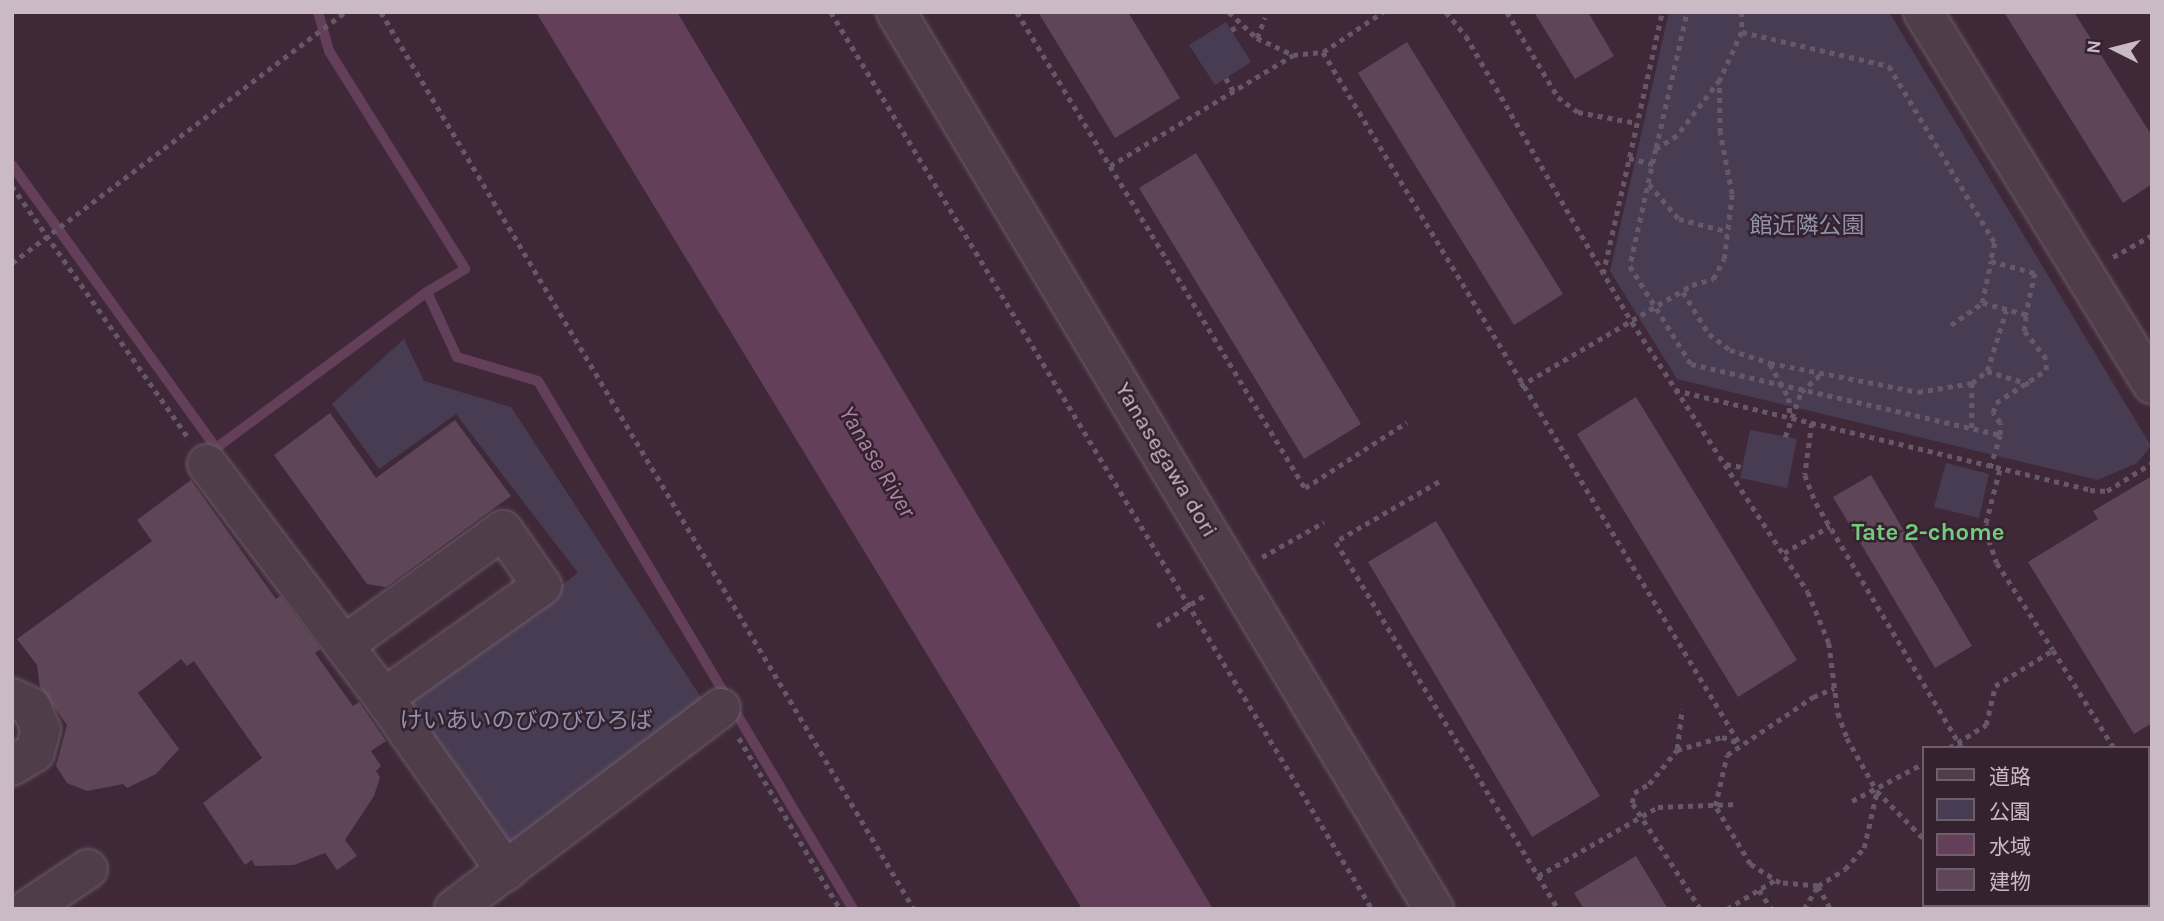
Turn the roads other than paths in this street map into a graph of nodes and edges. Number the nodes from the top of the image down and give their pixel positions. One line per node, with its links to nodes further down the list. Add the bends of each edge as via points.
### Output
1 (896, 12): 14 (street, Yanasegawa dori)
2 (1923, 12): 3 (street)
3 (2152, 384)
4 (207, 464): 5 (street)
5 (344, 645): 7 (street); 7 (street, via 503,530 542,586)
6 (12, 698): 9 (street, via 31,707 41,729 35,752)
7 (384, 698): 11 (street, via 451,820)
8 (721, 708): 11 (street)
9 (12, 766)
10 (85, 865): 12 (street)
11 (506, 871): 13 (street)
12 (28, 909)
13 (454, 909)
14 (1434, 909)

